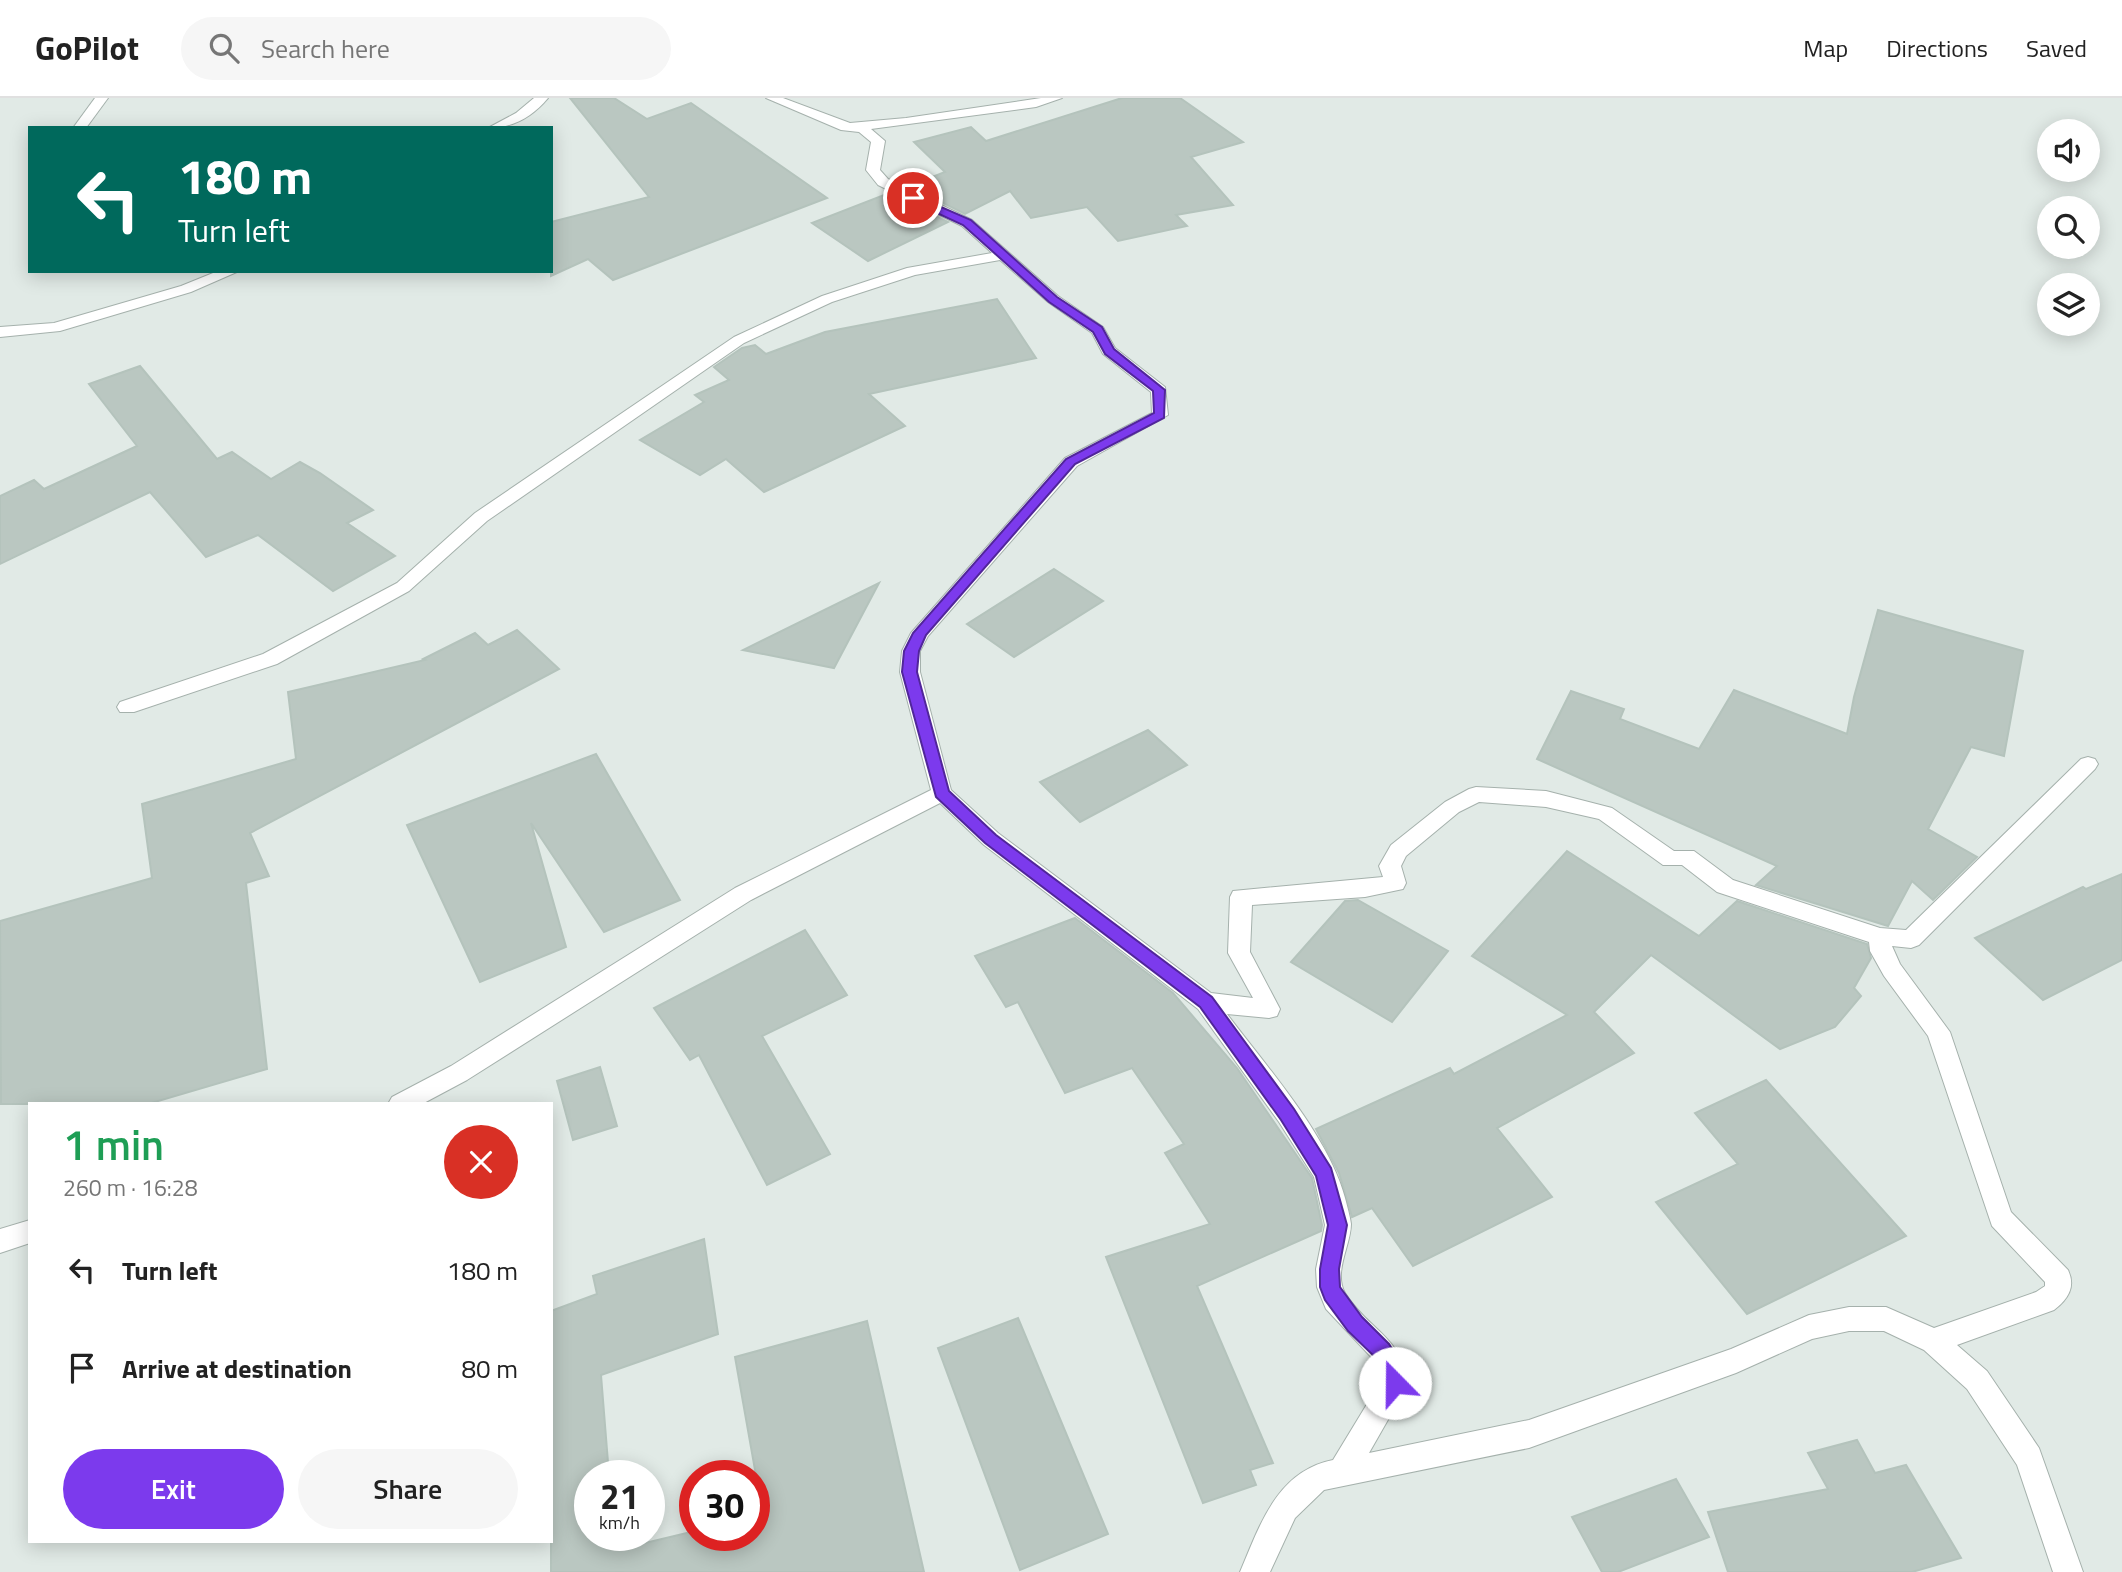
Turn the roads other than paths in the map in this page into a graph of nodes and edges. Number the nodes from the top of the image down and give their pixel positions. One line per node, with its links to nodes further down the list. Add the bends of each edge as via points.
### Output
1 (102, 98): 5 (street)
2 (542, 98): 6 (street, via 521,116)
3 (772, 98): 7 (street)
4 (1056, 98): 7 (street)
5 (81, 126)
6 (498, 126)
7 (846, 127): 8 (street, via 862,128 878,141 876,177 961,219)
8 (1005, 255): 11 (street, via 900,275 827,299 739,340 481,517 403,587 270,659); 13 (street, via 1053,299 1098,330 1109,351 1159,390 1160,415 1071,462 920,633 911,651 909,672)
9 (227, 273): 10 (street, via 55,328)
10 (0, 332)
11 (127, 707)
12 (2088, 764): 14 (street, via 1911,939)
13 (942, 793): 15 (street, via 991,839); 16 (street, via 743,894 459,1073)
14 (1880, 937): 15 (street, via 1725,886 1686,857 1671,859 1605,813 1546,799 1476,794 1452,807 1398,851 1390,866 1395,883 1241,897 1239,953 1269,1009); 19 (street, via 1881,951 1892,970 1938,1032 2001,1218 2059,1278 2057,1292 2045,1301)
15 (1206, 1002): 20 (street, via 1325,1173 1338,1225 1330,1287 1335,1300 1392,1367 1395,1383)
16 (404, 1102)
17 (28, 1232): 18 (street)
18 (0, 1241)
19 (1933, 1341): 20 (street, via 1886,1319 1809,1326 1737,1360 1529,1434); 22 (street, via 1977,1380 2029,1458)
20 (1342, 1472): 21 (street, via 1318,1477 1282,1509)
21 (1255, 1572)
22 (2068, 1572)

